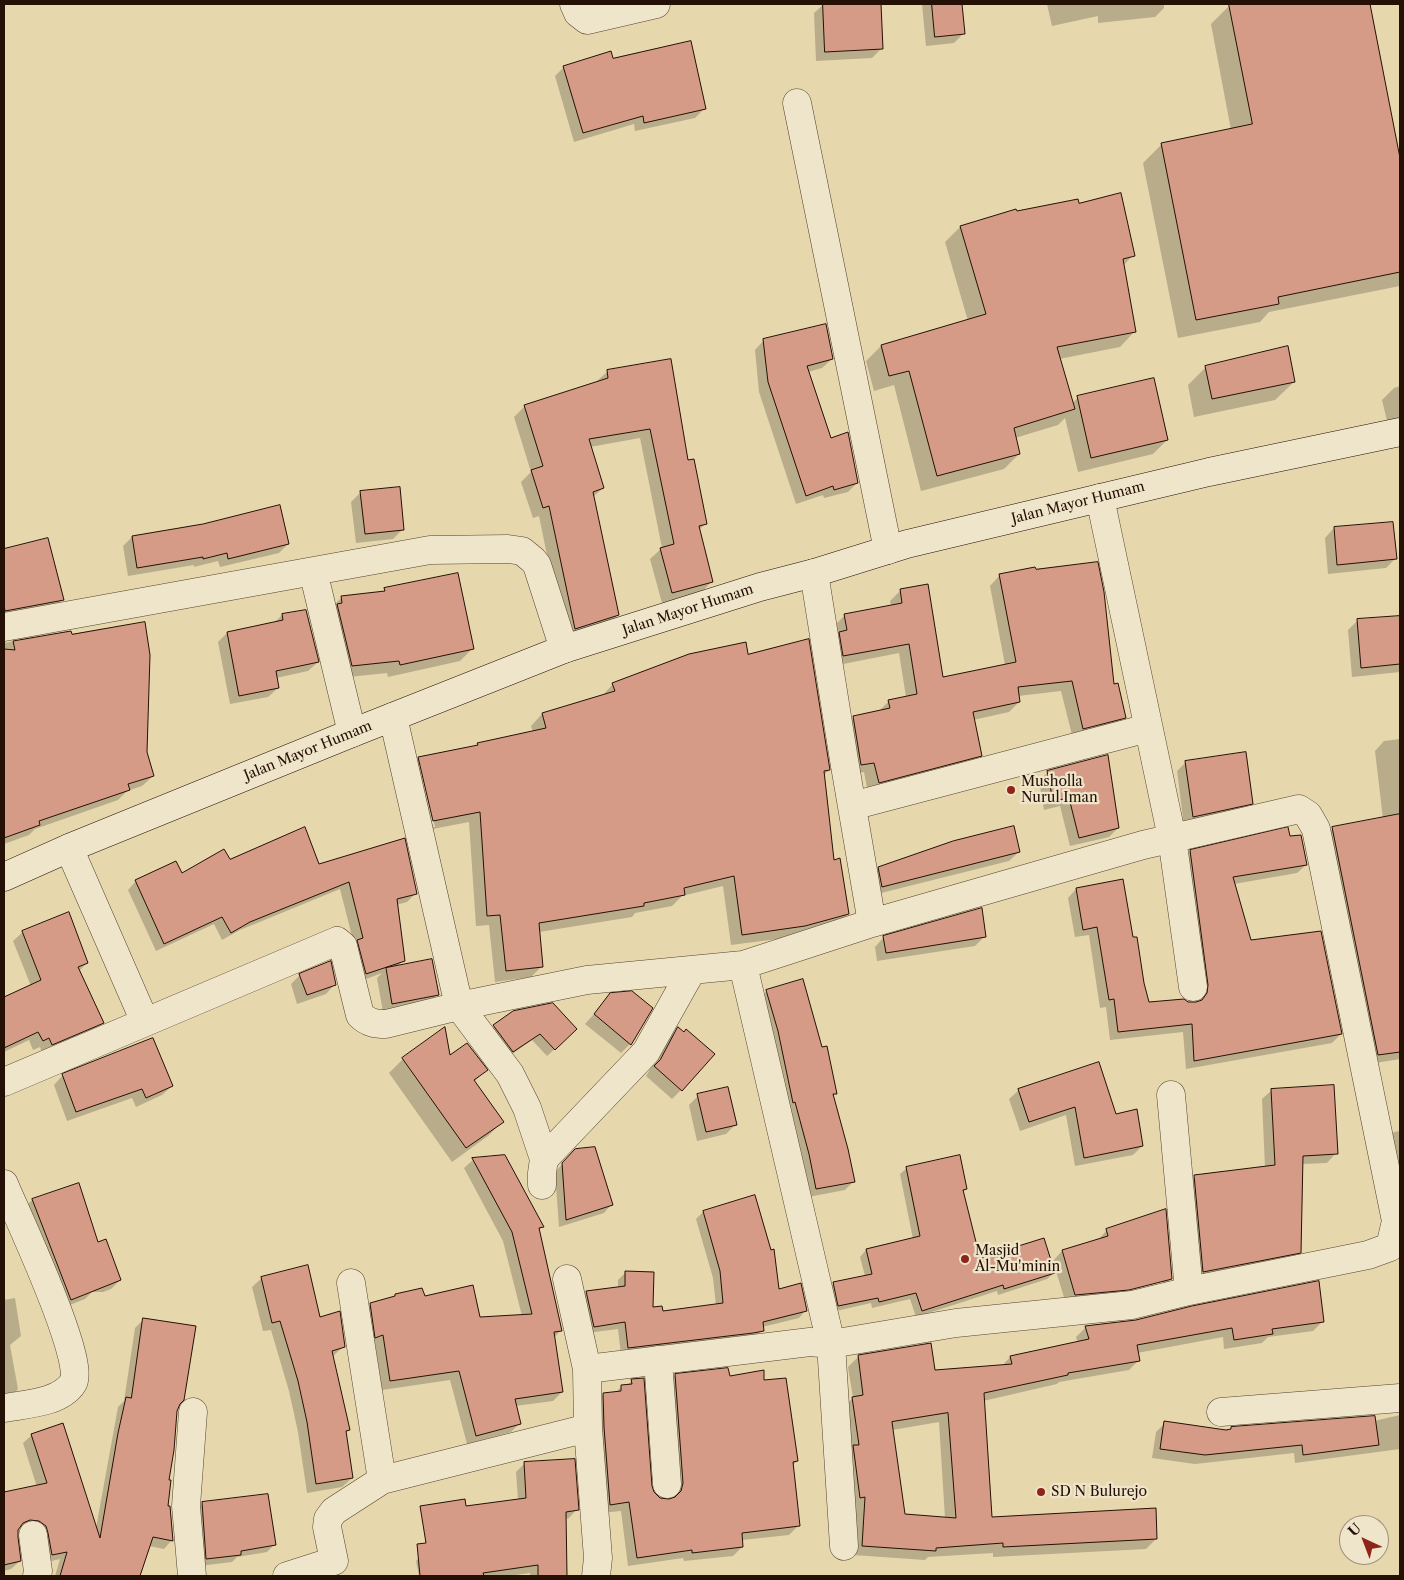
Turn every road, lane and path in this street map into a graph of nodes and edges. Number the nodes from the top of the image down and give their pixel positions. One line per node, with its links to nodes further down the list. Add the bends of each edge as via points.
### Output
1 (574, 4): 2 (street, via 586,20)
2 (656, 4)
3 (797, 103): 6 (street)
4 (1400, 432): 5 (street, Jalan Mayor Humam)
5 (1100, 498): 6 (street, Jalan Mayor Humam); 12 (street)
6 (888, 550): 8 (street, Jalan Mayor Humam)
7 (313, 571): 9 (street); 10 (street, via 430,550 522,551 537,565); 13 (street)
8 (814, 573): 10 (street, Jalan Mayor Humam); 14 (street)
9 (4, 627)
10 (564, 649): 11 (street, Jalan Mayor Humam)
11 (393, 717): 13 (street, Jalan Mayor Humam); 22 (street)
12 (1148, 728): 14 (street); 15 (street)
13 (352, 732): 16 (street, Jalan Mayor Humam)
14 (852, 806): 18 (street)
15 (1172, 838): 18 (street); 21 (street); 27 (street, via 1299,809 1308,815 1316,830 1396,1221)
16 (69, 848): 17 (street, Jalan Mayor Humam); 23 (street)
17 (4, 878)
18 (872, 923): 19 (street)
19 (743, 965): 20 (street); 31 (street)
20 (692, 970): 22 (street, via 587,980); 22 (street, via 646,1052 543,1172 527,1108 510,1074)
21 (1194, 987)
22 (458, 1006): 23 (street, via 386,1024 365,1020 360,1015 343,946 336,941)
23 (145, 1022): 24 (street)
24 (4, 1082)
25 (1171, 1095): 30 (street)
26 (4, 1184): 35 (street, via 49,1289 76,1374 67,1391 51,1399)
27 (1395, 1247): 30 (street)
28 (566, 1279): 33 (street)
29 (351, 1283): 39 (street)
30 (1189, 1291): 31 (street, via 1132,1305 956,1323)
31 (832, 1344): 32 (street, via 810,1342); 42 (street)
32 (658, 1360): 33 (street); 40 (street)
33 (586, 1369): 38 (street)
34 (1400, 1398): 37 (street)
35 (4, 1408)
36 (193, 1412): 45 (street, via 186,1506)
37 (1220, 1412)
38 (588, 1428): 39 (street); 47 (street, via 598,1548)
39 (382, 1480): 43 (street, via 334,1511 328,1519 327,1527)
40 (667, 1484)
41 (33, 1535): 44 (street)
42 (844, 1546)
43 (338, 1568): 46 (street)
44 (37, 1576)
45 (192, 1576)
46 (287, 1576)
47 (596, 1576)

